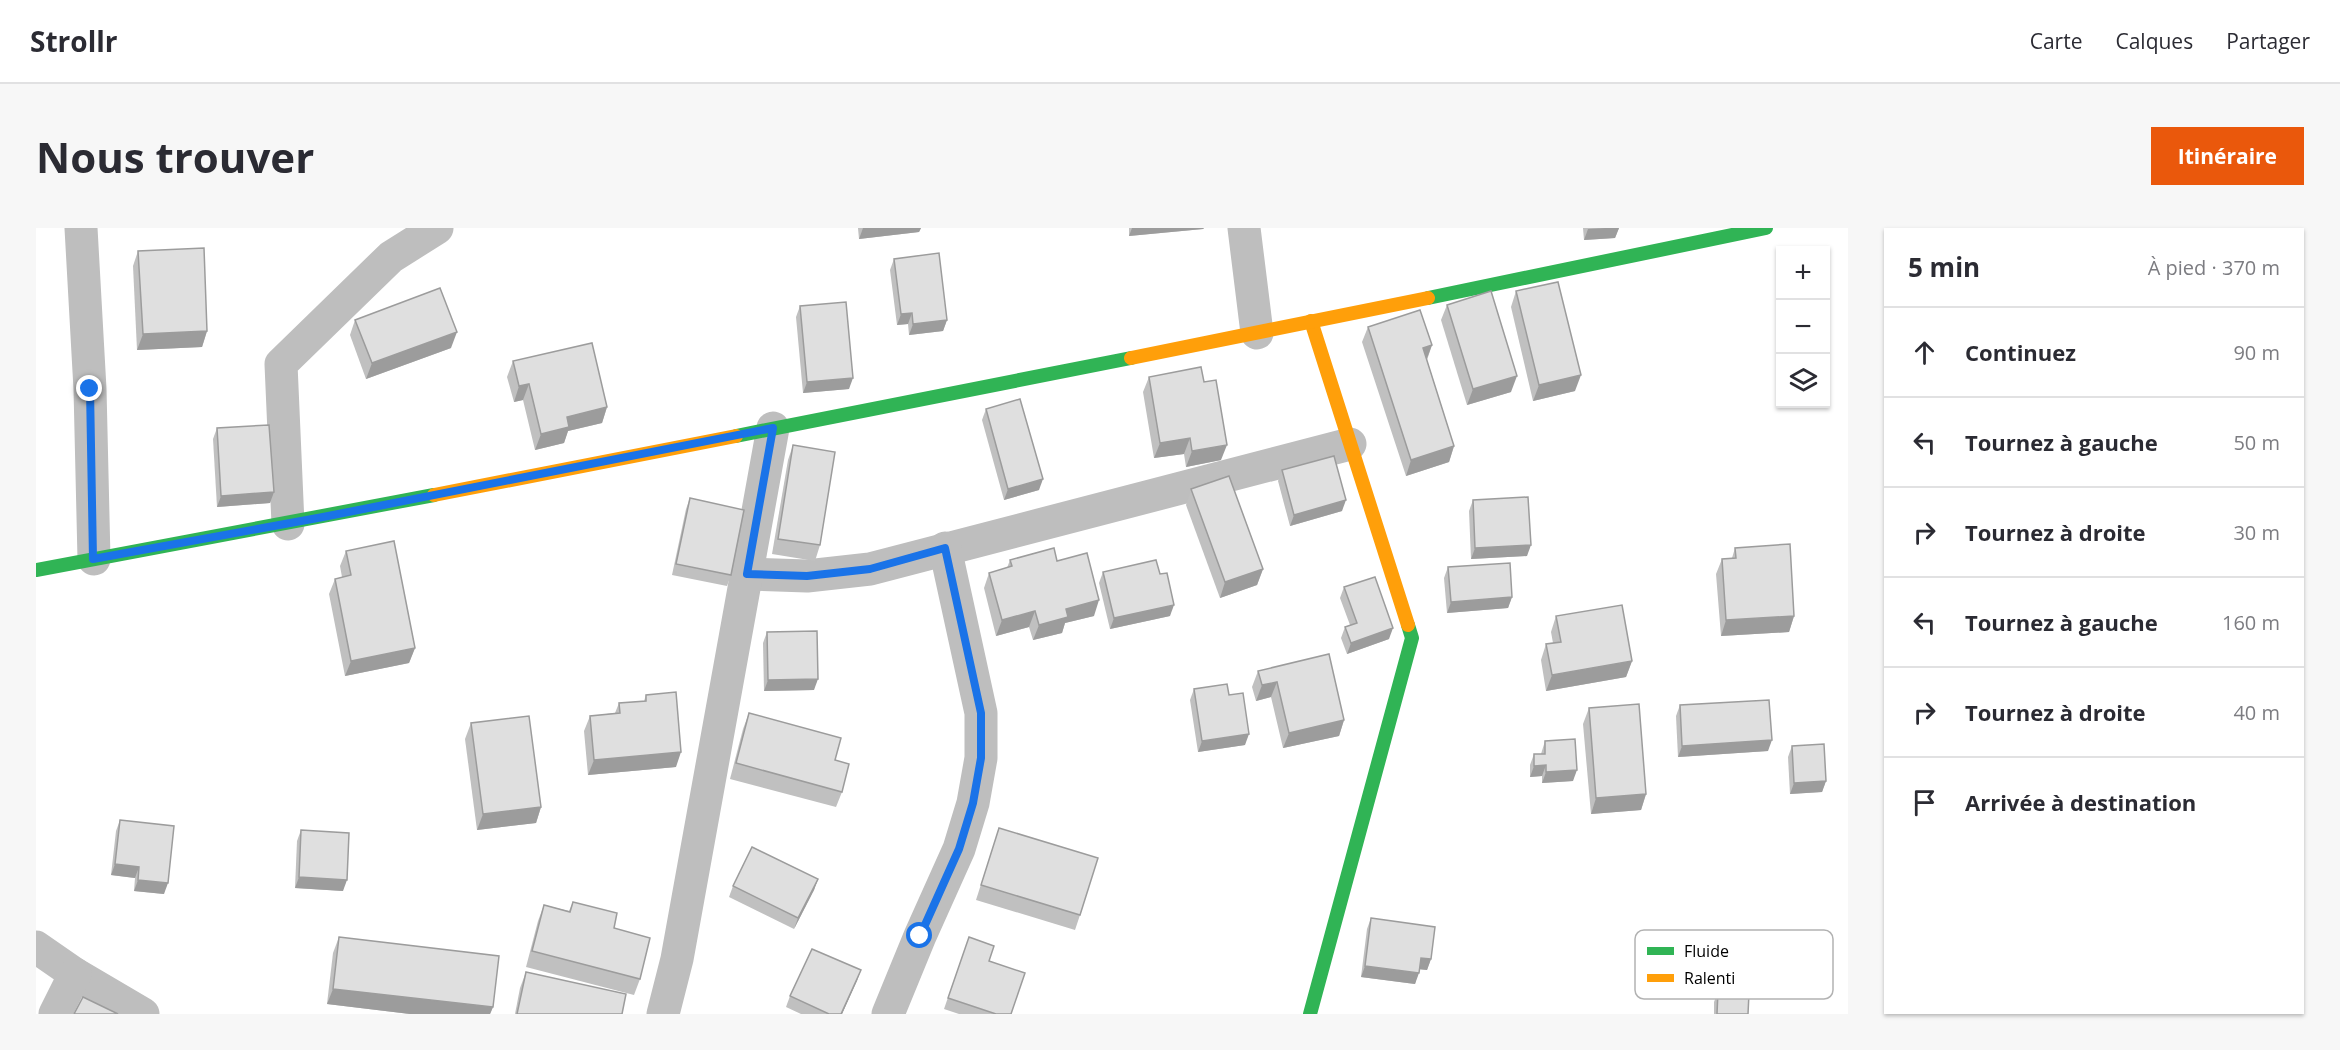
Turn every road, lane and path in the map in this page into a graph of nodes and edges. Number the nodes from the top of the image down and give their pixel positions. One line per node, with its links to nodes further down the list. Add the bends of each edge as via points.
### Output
1 (81, 228): 11 (street, via 90,389)
2 (437, 228): 9 (street, via 391,257 281,364)
3 (1244, 228): 6 (street)
4 (1766, 228): 5 (street)
5 (1311, 321): 6 (street); 8 (street)
6 (1257, 333): 7 (street)
7 (773, 428): 9 (street); 13 (street)
8 (1350, 444): 10 (street); 20 (street, via 1412,638)
9 (288, 524): 11 (street)
10 (945, 548): 13 (street, via 870,569 807,576); 19 (street, via 981,713 981,758 959,849)
11 (93, 559): 12 (street)
12 (36, 570)
13 (747, 574): 18 (street, via 677,959)
14 (36, 947): 15 (street)
15 (75, 974): 16 (street); 17 (street)
16 (55, 1014)
17 (143, 1014)
18 (663, 1014)
19 (888, 1014)
20 (1310, 1014)

